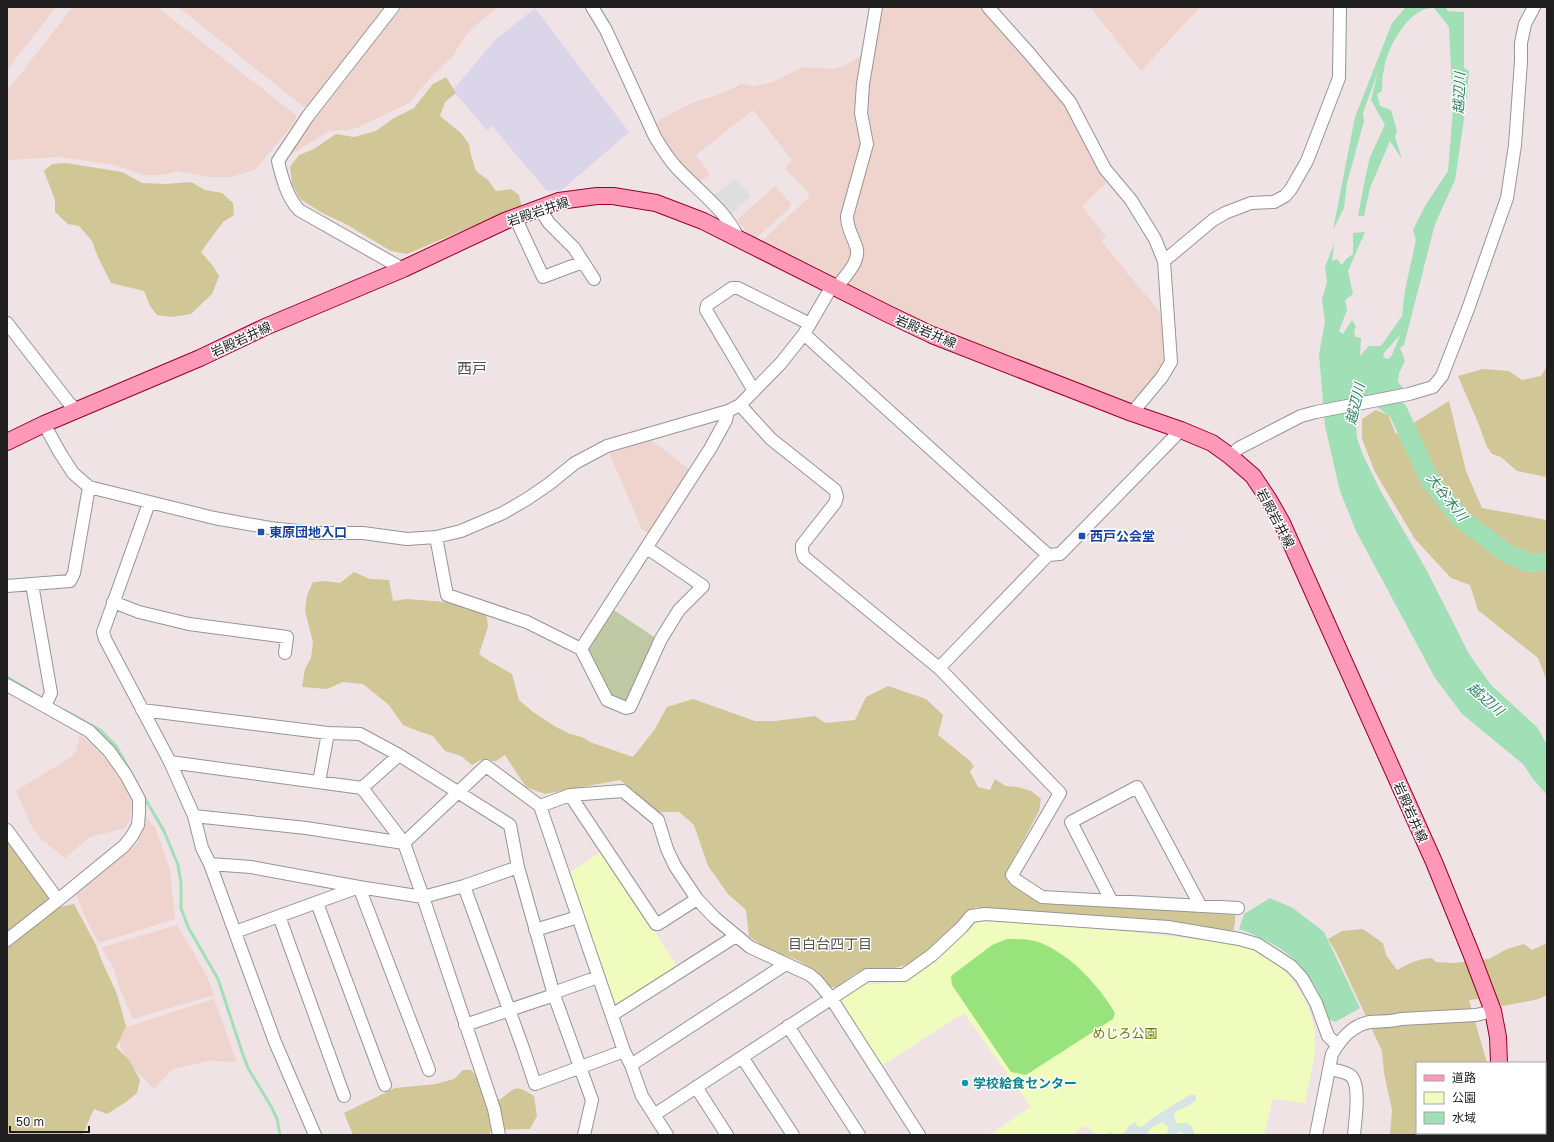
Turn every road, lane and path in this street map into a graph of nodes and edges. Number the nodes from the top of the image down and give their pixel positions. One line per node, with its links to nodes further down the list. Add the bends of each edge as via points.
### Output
1 (393, 7): 12 (street, via 308,116 278,162 287,191 299,210)
2 (592, 7): 9 (street, via 606,30 655,137 665,153 729,221)
3 (876, 7): 14 (street, via 861,113 867,144 847,216 847,225 858,253 855,263)
4 (988, 7): 10 (street, via 1070,102 1105,169 1131,200 1155,239)
5 (1340, 7): 10 (street, via 1339,78 1307,161 1292,189 1274,202 1251,203 1225,213)
6 (1534, 7): 25 (street, via 1525,24 1521,43 1515,145 1507,198 1442,376 1433,387 1410,394 1301,416 1239,448)
7 (539, 208): 8 (main road, 岩殿岩井線); 9 (main road, 岩殿岩井線, via 559,201 597,196 635,198 680,212); 11 (street)
8 (515, 217): 11 (street, via 543,278); 12 (main road, 岩殿岩井線)
9 (738, 238): 14 (main road, 岩殿岩井線)
10 (1164, 261): 21 (street, via 1171,362)
11 (583, 262): 13 (street)
12 (402, 269): 19 (main road, 岩殿岩井線)
13 (594, 279)
14 (834, 287): 16 (street); 21 (main road, 岩殿岩井線, via 932,335)
15 (7, 323): 19 (street)
16 (807, 329): 17 (street, via 781,363); 17 (street, via 738,288 732,288 707,305 706,310); 30 (street)
17 (754, 391): 18 (street)
18 (740, 405): 20 (street); 36 (street, via 771,439 835,490 835,503 802,545 804,557)
19 (77, 410): 22 (main road, 岩殿岩井線)
20 (728, 411): 28 (street, via 606,446 576,463 550,484 503,513 461,531); 29 (street, via 726,420 710,449)
21 (1132, 413): 23 (main road, 岩殿岩井線)
22 (44, 424): 24 (main road, 岩殿岩井線); 26 (street, via 73,472)
23 (1181, 430): 25 (main road, 岩殿岩井線, via 1212,443); 30 (street, via 1060,554)
24 (7, 442)
25 (1230, 456): 73 (main road, 岩殿岩井線, via 1253,476 1282,523 1434,862)
26 (89, 487): 27 (street); 31 (street, via 74,573 70,581)
27 (149, 503): 28 (street, via 214,518 315,534 363,534 407,539); 33 (street)
28 (436, 537): 34 (street, via 448,595 527,622)
29 (647, 548): 34 (street); 34 (street, via 703,586 679,610 661,639 630,707 626,708 607,700)
30 (1048, 555): 36 (street)
31 (32, 584): 32 (street); 38 (street, via 51,693)
32 (7, 586)
33 (113, 602): 35 (street, via 139,612 189,624 288,637); 39 (street, via 103,632)
34 (581, 649)
35 (285, 653)
36 (939, 668): 58 (street, via 1060,793 1012,875 1042,897)
37 (7, 685): 38 (street)
38 (46, 706): 57 (street, via 89,731 109,751 139,799 140,813 138,825 124,846)
39 (142, 710): 40 (street); 42 (street)
40 (328, 733): 41 (street, via 360,734); 43 (street)
41 (399, 755): 44 (street); 45 (street)
42 (170, 762): 43 (street); 48 (street)
43 (319, 782): 44 (street)
44 (362, 788): 50 (street)
45 (458, 792): 47 (street, via 486,766); 50 (street); 52 (street, via 510,825)
46 (570, 795): 47 (street); 56 (street, via 623,791 658,820 675,866); 56 (street, via 656,924)
47 (540, 806): 63 (street)
48 (194, 816): 50 (street, via 306,828); 51 (street, via 202,848)
49 (7, 830): 57 (street)
50 (404, 843): 55 (street)
51 (210, 864): 54 (street, via 251,867); 65 (street)
52 (518, 867): 53 (street); 64 (street)
53 (464, 886): 55 (street); 72 (street)
54 (359, 887): 55 (street); 59 (street); 84 (street)
55 (423, 897): 75 (street)
56 (697, 899): 66 (street, via 714,918)
57 (58, 900): 67 (street)
58 (1111, 900): 60 (street); 60 (street, via 1071,822 1137,787)
59 (317, 903): 62 (street); 85 (street)
60 (1200, 905): 61 (street)
61 (1238, 908)
62 (279, 916): 65 (street); 87 (street)
63 (578, 917): 64 (street); 69 (street)
64 (535, 930): 70 (street)
65 (235, 932): 89 (street, via 275,1042)
66 (736, 936): 68 (street, via 750,947); 74 (street)
67 (7, 940)
68 (786, 964): 71 (street, via 810,975); 81 (street)
69 (598, 977): 70 (street); 74 (street)
70 (553, 994): 72 (street); 82 (street)
71 (831, 998): 76 (street); 77 (street, via 866,975 904,975 932,955 971,916 986,914 1168,927 1251,942 1277,956 1302,978 1316,1003 1328,1036); 96 (street)
72 (509, 1009): 75 (street); 82 (street, via 535,1084)
73 (1493, 1011): 77 (street, via 1476,1015 1370,1022 1352,1029); 80 (main road, 岩殿岩井線)
74 (612, 1015): 78 (street)
75 (465, 1025): 90 (street, via 494,1109)
76 (788, 1026): 79 (street); 95 (street)
77 (1337, 1045): 83 (street, via 1332,1054)
78 (624, 1051): 81 (street); 82 (street)
79 (742, 1057): 86 (street); 94 (street)
80 (1499, 1062)
81 (631, 1065): 88 (street, via 642,1096)
82 (579, 1066): 91 (street, via 592,1100)
83 (1330, 1069): 97 (street); 98 (street, via 1352,1077 1357,1088)
84 (429, 1070)
85 (385, 1085)
86 (696, 1087): 88 (street); 93 (street)
87 (344, 1096)
88 (654, 1115): 92 (street)
89 (315, 1135)
90 (499, 1135)
91 (584, 1135)
92 (667, 1135)
93 (727, 1135)
94 (793, 1135)
95 (859, 1135)
96 (919, 1135)
97 (1316, 1135)
98 (1354, 1135)

